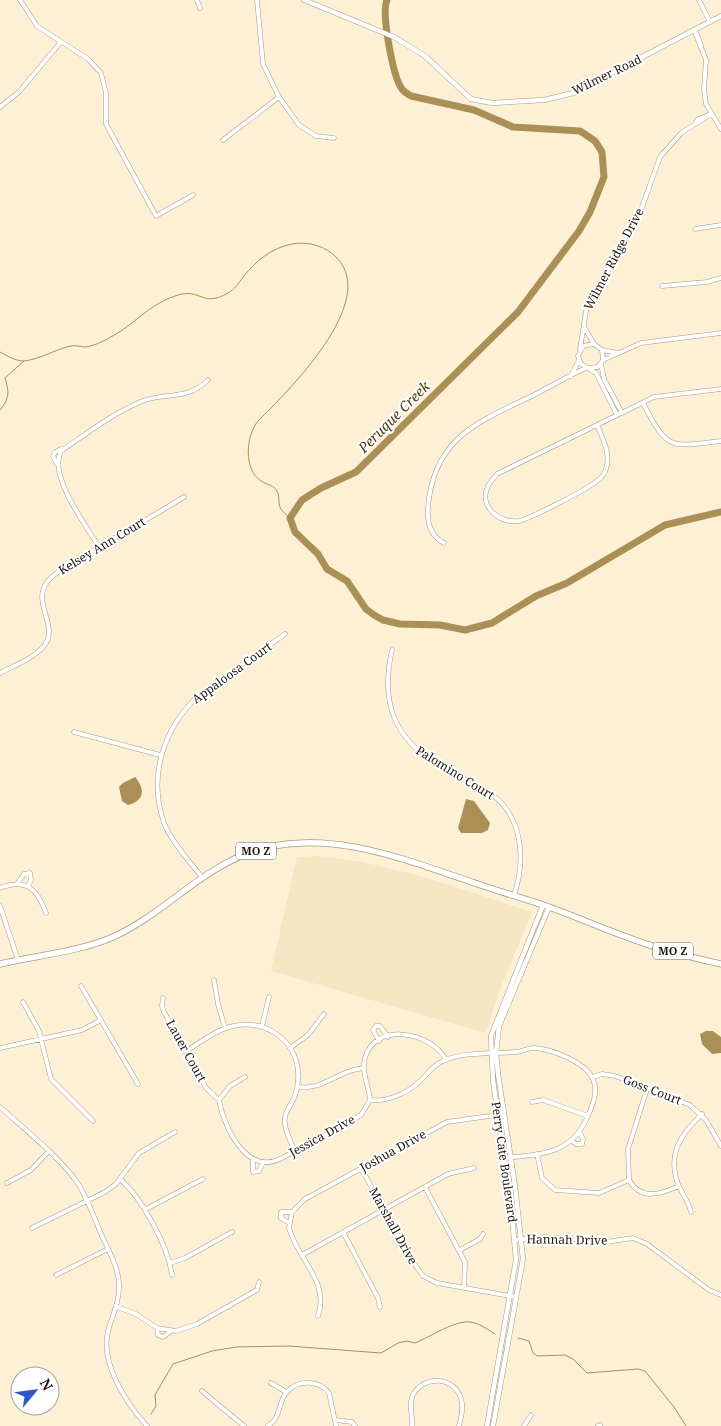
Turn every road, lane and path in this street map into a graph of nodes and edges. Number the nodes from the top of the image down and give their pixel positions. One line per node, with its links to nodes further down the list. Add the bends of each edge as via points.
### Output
1 (20, 0): 10 (street, via 37,26)
2 (197, 0): 6 (street)
3 (257, 0): 11 (street, via 262,64)
4 (304, 0): 9 (street, Wilmer Road, via 394,37 425,56 471,99 486,102 544,100 578,91)
5 (699, 0): 8 (street)
6 (200, 8)
7 (721, 16): 8 (street, Wilmer Road)
8 (710, 22): 9 (street, Wilmer Road)
9 (694, 30): 13 (street, via 706,60 705,97)
10 (60, 43): 12 (street, via 19,92); 17 (street, via 88,59 100,73 106,93 106,124 156,216)
11 (279, 97): 15 (street, via 298,126 316,136); 16 (street)
12 (0, 106)
13 (711, 114): 14 (street); 22 (street, Wilmer Ridge Drive, via 681,133 660,157 642,212 588,305)
14 (721, 129)
15 (334, 138)
16 (223, 140)
17 (193, 195)
18 (721, 225): 19 (street)
19 (695, 228)
20 (721, 278): 21 (street)
21 (662, 286)
22 (583, 325): 24 (street, Wilmer Ridge Drive); 25 (street, Wilmer Ridge Drive)
23 (721, 333): 27 (street, via 641,343)
24 (594, 344): 25 (street, via 586,344); 26 (street)
25 (580, 349): 28 (street)
26 (602, 350): 27 (street); 29 (street)
27 (618, 353): 29 (street)
28 (579, 360): 30 (street); 31 (street)
29 (602, 362): 30 (street, via 595,368); 35 (street, via 604,379)
30 (587, 368): 31 (street); 36 (street, via 601,379)
31 (569, 378): 40 (street, via 478,421 453,444 437,470 428,500 429,528)
32 (208, 380): 41 (street, via 190,393 150,398 133,406 59,454 57,464 66,489)
33 (721, 389): 34 (street, via 663,395)
34 (643, 403): 35 (street); 38 (street, via 658,432 669,442 682,445)
35 (622, 412): 36 (street)
36 (617, 415): 37 (street)
37 (597, 425): 37 (street, via 608,458 607,468 598,481 521,520 502,520 490,510 486,494 497,474)
38 (721, 441)
39 (184, 497): 41 (street, Kelsey Ann Court)
40 (444, 543)
41 (99, 548): 44 (street, Kelsey Ann Court, via 47,582 42,599 50,635 46,644)
42 (285, 634): 46 (street, Appaloosa Court, via 187,706)
43 (392, 650): 51 (street, Palomino Court, via 388,678 390,703 405,738 442,768 493,795 514,824 522,862)
44 (0, 673)
45 (74, 732): 46 (street)
46 (160, 755): 47 (street, Appaloosa Court, via 158,792 164,824)
47 (202, 876): 51 (main road, MO Z, via 227,861 262,848 326,843 360,847); 55 (main road, MO Z, via 148,917 112,938)
48 (17, 884): 49 (street); 49 (street, via 24,874 30,873); 50 (street)
49 (28, 886): 54 (street, via 38,895)
50 (0, 888)
51 (514, 895): 53 (main road, MO Z)
52 (0, 906): 55 (street)
53 (546, 906): 57 (main road, MO Z, via 627,937); 73 (street, Perry Cate Boulevard, via 499,1026)
54 (46, 913)
55 (18, 960): 56 (main road, MO Z)
56 (0, 964)
57 (721, 964)
58 (214, 980): 66 (street)
59 (81, 986): 64 (street)
60 (269, 997): 65 (street)
61 (163, 998): 72 (street, Lauer Court, via 164,1012)
62 (23, 1002): 68 (street, via 36,1023)
63 (324, 1014): 71 (street, via 308,1035)
64 (101, 1020): 68 (street, via 82,1030); 78 (street)
65 (262, 1026): 66 (street, via 242,1024); 71 (street, via 280,1036)
66 (225, 1028): 72 (street)
67 (388, 1037): 69 (street); 69 (street, via 380,1026 376,1026 372,1030); 74 (street, via 401,1034 424,1039 437,1047)
68 (41, 1039): 70 (street); 90 (street, via 51,1079)
69 (379, 1041): 75 (street, via 367,1052)
70 (0, 1048)
71 (290, 1048): 79 (street, via 298,1069)
72 (186, 1051): 81 (street, Lauer Court, via 206,1088)
73 (494, 1053): 74 (street); 77 (street, via 532,1048 545,1050 581,1064); 85 (street, Perry Cate Boulevard); 88 (street, Perry Cate Boulevard)
74 (446, 1060): 82 (street, via 436,1064 406,1090 383,1101)
75 (363, 1068): 79 (street, via 346,1071 315,1087); 82 (street)
76 (245, 1077): 81 (street, via 230,1086)
77 (593, 1078): 80 (street, Goss Court, via 607,1074); 89 (street, via 596,1090)
78 (138, 1084)
79 (298, 1087): 95 (street, via 284,1118 286,1133)
80 (647, 1089): 86 (street, Goss Court, via 690,1105); 106 (street, via 628,1149)
81 (219, 1100): 100 (street, Jessica Drive, via 225,1120 240,1146)
82 (370, 1100): 95 (street, Jessica Drive, via 361,1115)
83 (532, 1102): 89 (street, via 543,1100)
84 (2, 1109): 87 (street); 96 (street)
85 (504, 1114): 88 (street, Joshua Drive); 99 (street, Perry Cate Boulevard)
86 (702, 1114): 94 (street, Goss Court); 108 (street, via 682,1134 676,1148 674,1163)
87 (0, 1115)
88 (498, 1115): 98 (street, Perry Cate Boulevard); 102 (street, Joshua Drive, via 447,1122)
89 (588, 1116): 92 (street)
90 (93, 1121)
91 (175, 1132): 104 (street, via 139,1152)
92 (580, 1133): 93 (street); 93 (street, via 582,1144)
93 (572, 1141): 97 (street, via 553,1152)
94 (721, 1146)
95 (295, 1151): 101 (street, Jessica Drive, via 273,1162)
96 (48, 1152): 107 (street, via 31,1170); 110 (street, via 72,1176)
97 (537, 1154): 99 (street); 106 (street, via 542,1178 555,1190 599,1193)
98 (504, 1158): 99 (street); 121 (street, Perry Cate Boulevard)
99 (511, 1158): 120 (street, Perry Cate Boulevard)
100 (253, 1160): 101 (street); 101 (street, Jessica Drive, via 252,1172 259,1171)
101 (263, 1163)
102 (361, 1168): 112 (street, Marshall Drive); 113 (street, Joshua Drive, via 305,1199)
103 (474, 1168): 109 (street, via 448,1174)
104 (120, 1179): 110 (street, via 105,1192); 111 (street)
105 (203, 1179): 111 (street)
106 (629, 1180): 108 (street, via 650,1195)
107 (7, 1183)
108 (678, 1186): 114 (street)
109 (425, 1187): 112 (street); 123 (street)
110 (86, 1200): 116 (street); 122 (street)
111 (146, 1209): 125 (street)
112 (384, 1209): 118 (street); 129 (street, Marshall Drive, via 422,1275 436,1283)
113 (292, 1212): 115 (street); 115 (street, Joshua Drive, via 281,1212 281,1218)
114 (691, 1212)
115 (289, 1223): 124 (street, Joshua Drive, via 291,1235)
116 (32, 1228)
117 (232, 1232): 125 (street)
118 (343, 1232): 124 (street); 134 (street)
119 (483, 1234): 123 (street)
120 (522, 1239): 121 (street, Hannah Drive); 130 (street, Hannah Drive, via 640,1240 709,1290); 132 (street, Perry Cate Boulevard)
121 (515, 1240): 131 (street, Perry Cate Boulevard, via 516,1260)
122 (108, 1249): 127 (street); 133 (street, via 119,1284)
123 (460, 1250): 129 (street, via 466,1268)
124 (302, 1255): 135 (street, Joshua Drive, via 322,1295)
125 (170, 1263): 126 (street)
126 (172, 1275)
127 (56, 1276)
128 (259, 1282): 137 (street, via 257,1290 197,1324)
129 (464, 1287): 131 (street, Marshall Drive)
130 (721, 1295)
131 (510, 1296): 132 (street, Marshall Drive); 150 (street, Perry Cate Boulevard)
132 (516, 1297): 151 (street, Perry Cate Boulevard)
133 (117, 1307): 136 (street, via 136,1314); 143 (street, via 108,1332 108,1360 135,1413)
134 (380, 1307)
135 (318, 1316)
136 (157, 1328): 137 (street); 137 (street, via 163,1337)
137 (171, 1332)
138 (271, 1382): 140 (street)
139 (202, 1391): 144 (street)
140 (286, 1392): 142 (street, via 302,1383 316,1384 331,1397); 145 (street, via 279,1414)
141 (531, 1415): 152 (street)
142 (336, 1420): 146 (street); 147 (street, via 352,1422)
143 (147, 1426)
144 (244, 1426)
145 (268, 1426)
146 (336, 1426)
147 (356, 1426)
148 (412, 1426): 149 (street, via 410,1407 413,1395 426,1383 436,1380 450,1384 458,1392 462,1404)
149 (459, 1426)
150 (487, 1426)
151 (493, 1426)
152 (524, 1426)

